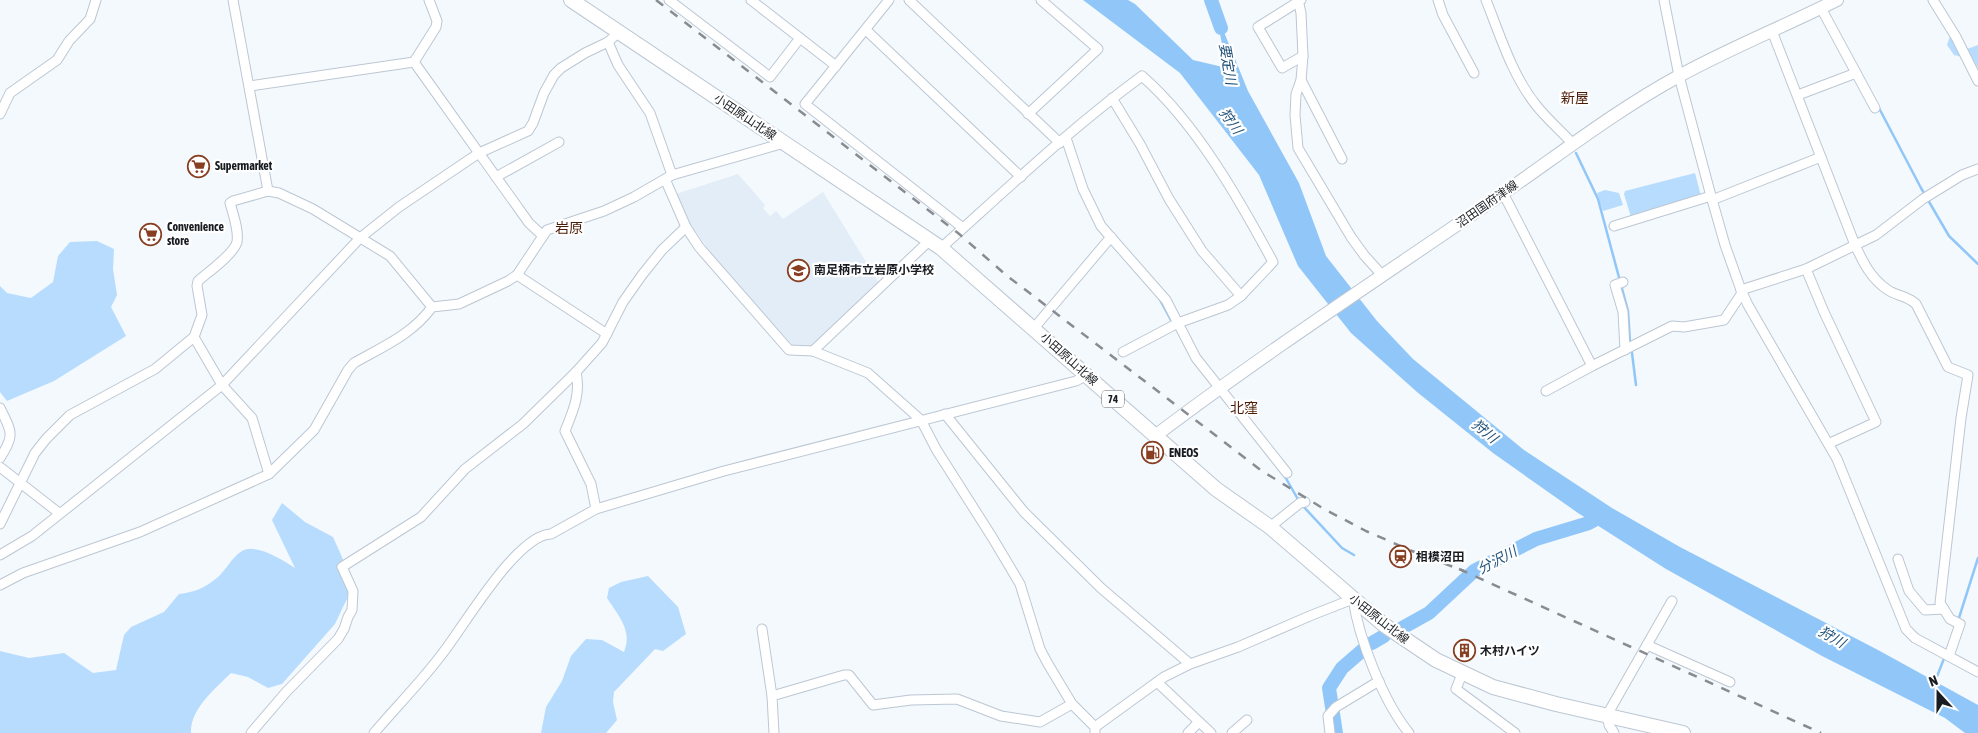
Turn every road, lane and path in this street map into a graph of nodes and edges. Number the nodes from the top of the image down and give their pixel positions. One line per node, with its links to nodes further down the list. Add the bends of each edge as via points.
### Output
1 (96, 0): 33 (street, via 90,19 69,41 57,60 10,93)
2 (233, 0): 29 (street)
3 (429, 0): 22 (street, via 436,27)
4 (571, 0): 19 (main road, 小田原山北線 / 74)
5 (669, 0): 20 (street, via 770,77)
6 (751, 0): 20 (street)
7 (889, 0): 17 (street)
8 (909, 0): 34 (street)
9 (1042, 0): 34 (street, via 1098,50)
10 (1438, 0): 24 (street)
11 (1486, 0): 38 (street, via 1528,92)
12 (1664, 0): 26 (street)
13 (1837, 0): 16 (main road, 沼田国府津線)
14 (1933, 0): 27 (street)
15 (1299, 1): 21 (street); 21 (street, via 1258,27 1282,68)
16 (1821, 8): 18 (main road, 沼田国府津線); 25 (street)
17 (866, 30): 23 (street); 45 (street)
18 (1772, 31): 26 (main road, 沼田国府津線); 30 (street)
19 (614, 37): 37 (main road, 小田原山北線 / 74); 39 (street, via 560,68 544,93 528,131); 44 (street, via 618,64 650,114)
20 (800, 38): 23 (street)
21 (1303, 56): 28 (street)
22 (414, 62): 29 (street); 39 (street)
23 (836, 66): 51 (street, via 805,104)
24 (1474, 73)
25 (1856, 73): 30 (street); 32 (street)
26 (1679, 76): 38 (main road, 沼田国府津線); 48 (street)
27 (1978, 78)
28 (1301, 80): 41 (street); 59 (street, via 1296,94 1295,115 1298,148 1351,237)
29 (250, 86): 46 (street)
30 (1798, 95): 40 (street)
31 (1112, 98): 35 (street); 62 (street, via 1202,252); 62 (street, via 1142,76 1158,90 1228,182 1273,262)
32 (1875, 108)
33 (0, 114)
34 (1028, 114): 35 (street)
35 (1062, 140): 45 (street); 53 (street, via 1092,210)
36 (560, 142): 43 (street)
37 (784, 144): 44 (street); 55 (main road, 小田原山北線 / 74)
38 (1573, 144): 47 (main road, 沼田国府津線)
39 (479, 153): 43 (street); 54 (street)
40 (1821, 157): 48 (street); 56 (street)
41 (1342, 159)
42 (1978, 169): 56 (street, via 1922,199 1884,230)
43 (496, 177): 52 (street)
44 (668, 177): 50 (street); 52 (street, via 634,197 547,230)
45 (1021, 177): 51 (street)
46 (268, 191): 54 (street, via 313,209); 67 (street, via 230,202 238,236 236,244 198,281 202,315)
47 (1503, 193): 59 (main road, 沼田国府津線); 71 (street)
48 (1712, 198): 49 (street); 61 (street)
49 (1614, 226)
50 (686, 227): 66 (street, via 642,275 623,302); 69 (street, via 699,247 789,350)
51 (964, 228): 55 (street)
52 (542, 236): 58 (street)
53 (1112, 237): 64 (street, via 1166,300); 65 (street)
54 (360, 238): 63 (street, via 390,256); 74 (street)
55 (936, 244): 65 (main road, 小田原山北線 / 74); 69 (street)
56 (1855, 245): 57 (street); 97 (street, via 1874,278 1887,290 1916,304 1948,367 1968,375 1940,603)
57 (1806, 269): 61 (street); 81 (street, via 1876,422)
58 (517, 274): 63 (street, via 459,304); 66 (street)
59 (1382, 275): 75 (main road, 沼田国府津線)
60 (1620, 283): 68 (street, via 1615,285 1622,312)
61 (1742, 291): 68 (street, via 1724,320 1672,326); 81 (street)
62 (1241, 296): 64 (street, via 1228,306)
63 (432, 307): 85 (street, via 424,319 407,333 354,363 314,430)
64 (1178, 324): 70 (street); 75 (street, via 1196,358)
65 (1034, 328): 73 (main road, 小田原山北線 / 74)
66 (607, 334): 72 (street)
67 (194, 337): 74 (street); 86 (street, via 155,369 70,415 35,454)
68 (1625, 350): 71 (street)
69 (813, 351): 79 (street, via 868,373)
70 (1123, 352)
71 (1592, 366): 76 (street)
72 (576, 372): 88 (street, via 579,385 577,402 565,431 591,484); 113 (street, via 522,424 465,469 422,517 342,567 353,591 352,610 338,640)
73 (1087, 375): 78 (street, via 1076,381); 80 (main road, 小田原山北線 / 74)
74 (222, 385): 85 (street, via 252,418); 89 (street)
75 (1221, 387): 80 (main road, 沼田国府津線); 84 (street)
76 (1546, 391)
77 (0, 408): 82 (street, via 10,428 11,441)
78 (946, 414): 79 (street); 101 (street, via 1024,512 1101,588)
79 (921, 420): 88 (street, via 724,471); 108 (street, via 1020,584 1040,649)
80 (1155, 436): 91 (main road, 小田原山北線 / 74, via 1216,489)
81 (1830, 443): 100 (street, via 1906,629 1915,638)
82 (0, 458)
83 (0, 467): 86 (street)
84 (1287, 473)
85 (269, 474): 94 (street, via 140,532 23,573)
86 (21, 484): 89 (street); 90 (street)
87 (1305, 502): 91 (street)
88 (596, 510): 114 (street, via 551,534 545,534 496,576 442,654)
89 (59, 513): 92 (street, via 32,536)
90 (0, 524)
91 (1270, 527): 95 (main road, 小田原山北線 / 74)
92 (0, 555)
93 (1898, 559): 97 (street, via 1909,591 1925,610)
94 (0, 585)
95 (1353, 599): 101 (street); 103 (main road, 小田原山北線 / 74, via 1384,625); 104 (street, via 1355,616)
96 (1672, 601): 99 (street)
97 (1944, 609): 100 (street, via 1950,619 1960,624)
98 (762, 629): 107 (street)
99 (1647, 645): 106 (street); 109 (street)
100 (1950, 656): 102 (street)
101 (1190, 664): 105 (street)
102 (1978, 672)
103 (1462, 674): 109 (main road, 小田原山北線 / 74, via 1494,687); 121 (street, via 1456,689)
104 (1379, 681): 119 (street, via 1328,716); 120 (street)
105 (1157, 682): 111 (street); 112 (street)
106 (1730, 682)
107 (772, 696): 108 (street, via 844,674 850,676 873,705 957,698 1001,716 1040,722); 115 (street)
108 (1072, 704): 112 (street)
109 (1607, 715): 122 (street); 123 (main road, 小田原山北線 / 74)
110 (1247, 720): 118 (street)
111 (1199, 722): 116 (street); 117 (street)
112 (1095, 730)
113 (251, 733)
114 (374, 733)
115 (774, 733)
116 (1188, 733)
117 (1211, 733)
118 (1232, 733)
119 (1330, 733)
120 (1408, 733)
121 (1515, 733)
122 (1614, 733)
123 (1683, 733)

